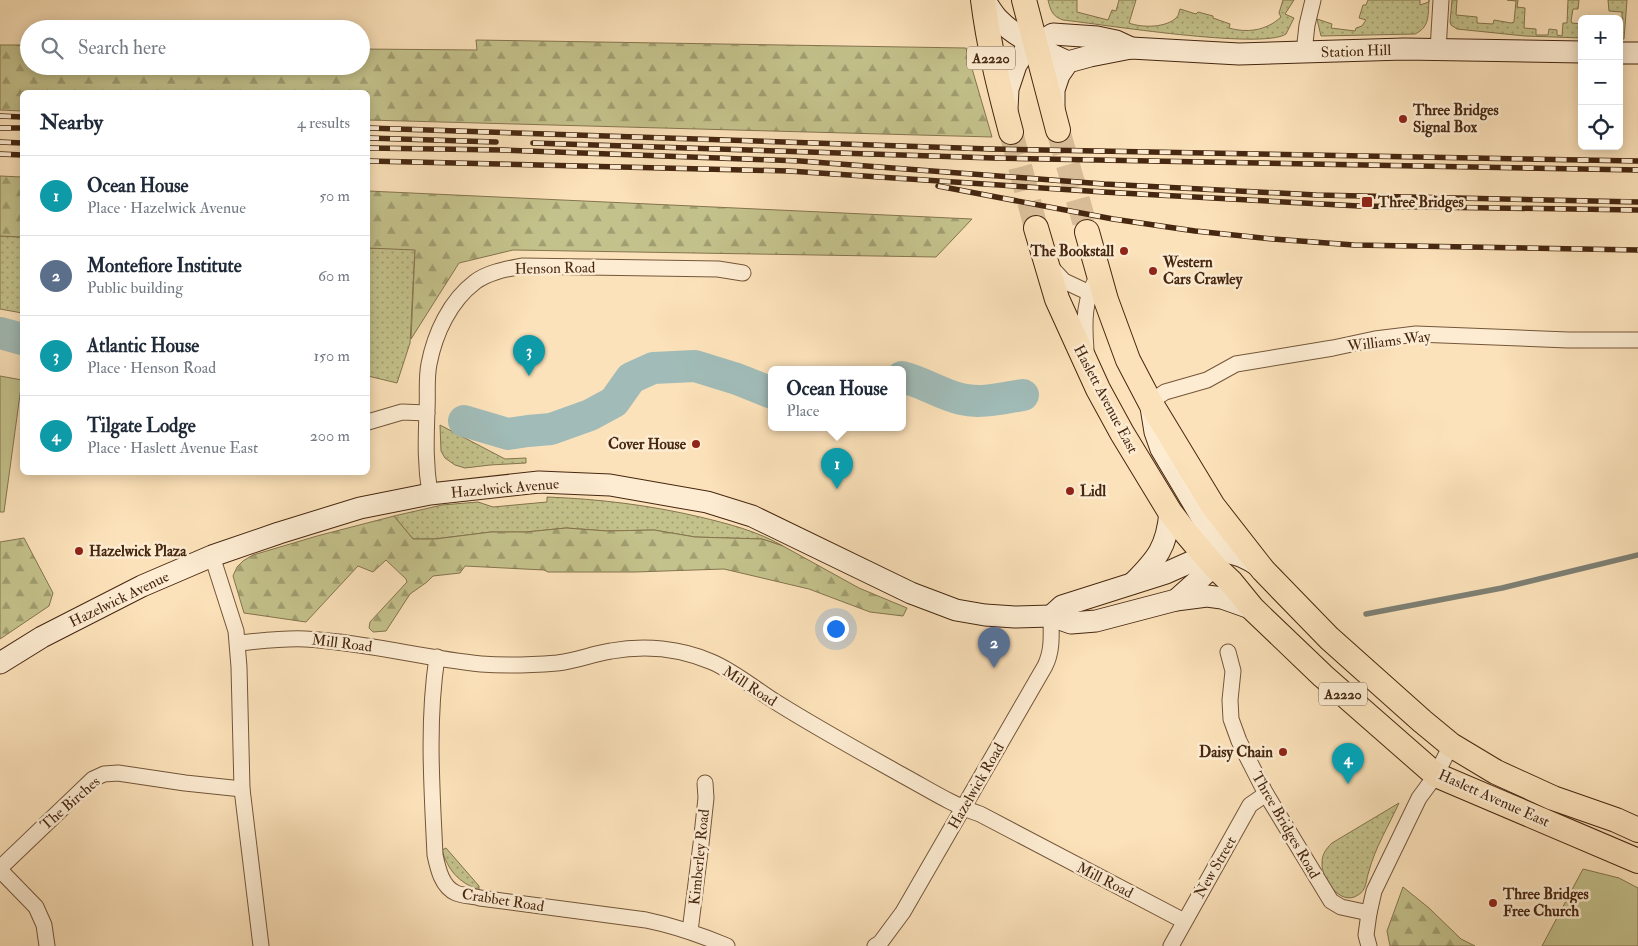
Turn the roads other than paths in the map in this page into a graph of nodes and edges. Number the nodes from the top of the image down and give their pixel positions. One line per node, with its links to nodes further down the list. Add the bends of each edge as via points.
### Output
1 (984, 0): 5 (street, Station Hill, via 1008,29); 13 (main road, A2220, via 990,50)
2 (1313, 0): 8 (street, via 1306,25)
3 (1441, 0): 7 (street)
4 (1026, 9): 5 (main road, A2220)
5 (1044, 39): 6 (street, Station Hill, via 1096,37); 12 (street, Station Hill, via 1054,56); 13 (street, via 1024,52 1016,65 1008,89); 14 (main road, A2220)
6 (1131, 48): 8 (street, Station Hill, via 1239,54); 12 (street, Station Hill)
7 (1438, 50): 8 (street, Station Hill); 9 (street, Station Hill)
8 (1304, 52)
9 (1578, 52)
10 (1623, 53): 11 (street)
11 (1638, 53)
12 (1068, 62): 14 (street, via 1054,90)
13 (1009, 123)
14 (1056, 124)
15 (1036, 228): 17 (main road, Haslett Avenue East / A2220)
16 (1086, 232): 19 (main road, Haslett Avenue East / A2220)
17 (1045, 260): 19 (street, via 1064,281); 21 (main road, Haslett Avenue East / A2220, via 1057,299)
18 (744, 273): 23 (street, Henson Road, via 718,269 522,266 477,280 458,297 436,337 429,365)
19 (1098, 289): 21 (street, via 1085,309); 22 (main road, Haslett Avenue East / A2220)
20 (1638, 340): 22 (street, Williams Way, via 1408,335 1375,339 1236,364 1207,380 1165,392)
21 (1088, 366): 26 (main road, Haslett Avenue East / A2220, via 1122,433)
22 (1150, 402): 28 (street, Haslett Avenue East, via 1161,449 1214,538); 29 (main road, Haslett Avenue East / A2220, via 1213,506)
23 (427, 413): 24 (street, via 402,412); 25 (street, Henson Road, via 425,460)
24 (370, 421)
25 (430, 494): 27 (street, Hazelwick Avenue, via 360,508); 33 (street, Hazelwick Avenue, via 539,482 610,485 706,502 752,516 937,604 985,616)
26 (1170, 512): 28 (main road, Haslett Avenue East / A2220); 30 (street, via 1161,550)
27 (212, 556): 34 (street, via 233,618); 37 (street, Hazelwick Avenue, via 110,601)
28 (1212, 558): 29 (street, Haslett Avenue East, via 1247,558); 30 (street, Hazelwick Avenue); 31 (street, Hazelwick Avenue); 32 (main road, Haslett Avenue East / A2220)
29 (1263, 570): 38 (main road, Haslett Avenue East / A2220, via 1329,638)
30 (1132, 585): 33 (street, Hazelwick Avenue, via 1062,606)
31 (1176, 600): 32 (street, Hazelwick Avenue, via 1207,596); 33 (street, Hazelwick Avenue, via 1096,621 1071,623)
32 (1253, 609): 39 (main road, Haslett Avenue East / A2220, via 1323,676)
33 (1050, 616): 43 (street, Hazelwick Road, via 1050,656)
34 (238, 644): 36 (street, Mill Road, via 304,639); 41 (street)
35 (1228, 652): 42 (street, Three Bridges Road, via 1233,671 1231,719)
36 (438, 657): 43 (street, Mill Road, via 505,665 581,660 635,648 690,654 734,673 827,734); 49 (street, Crabbet Road, via 430,736 435,855 438,872 446,884 455,892 480,898 646,920)
37 (0, 663)
38 (1451, 745): 39 (street); 44 (main road, Haslett Avenue East / A2220, via 1504,776)
39 (1436, 775): 45 (main road, Haslett Avenue East / A2220); 47 (street, via 1419,798 1374,891)
40 (705, 783): 49 (street, Kimberley Road, via 702,844)
41 (242, 789): 46 (street, The Birches, via 118,773 104,774 93,779); 51 (street)
42 (1266, 794): 47 (street, Three Bridges Road, via 1331,901 1341,907); 48 (street, New Street, via 1250,806)
43 (963, 808): 48 (street, Mill Road); 53 (street, Hazelwick Road, via 903,912)
44 (1638, 830)
45 (1638, 861)
46 (0, 868): 50 (street, via 36,907 44,924)
47 (1368, 913): 55 (street)
48 (1184, 921): 54 (street, New Street)
49 (690, 931): 52 (street, Crabbet Road)
50 (47, 946)
51 (261, 946)
52 (727, 946)
53 (875, 946)
54 (1171, 946)
55 (1368, 946)

